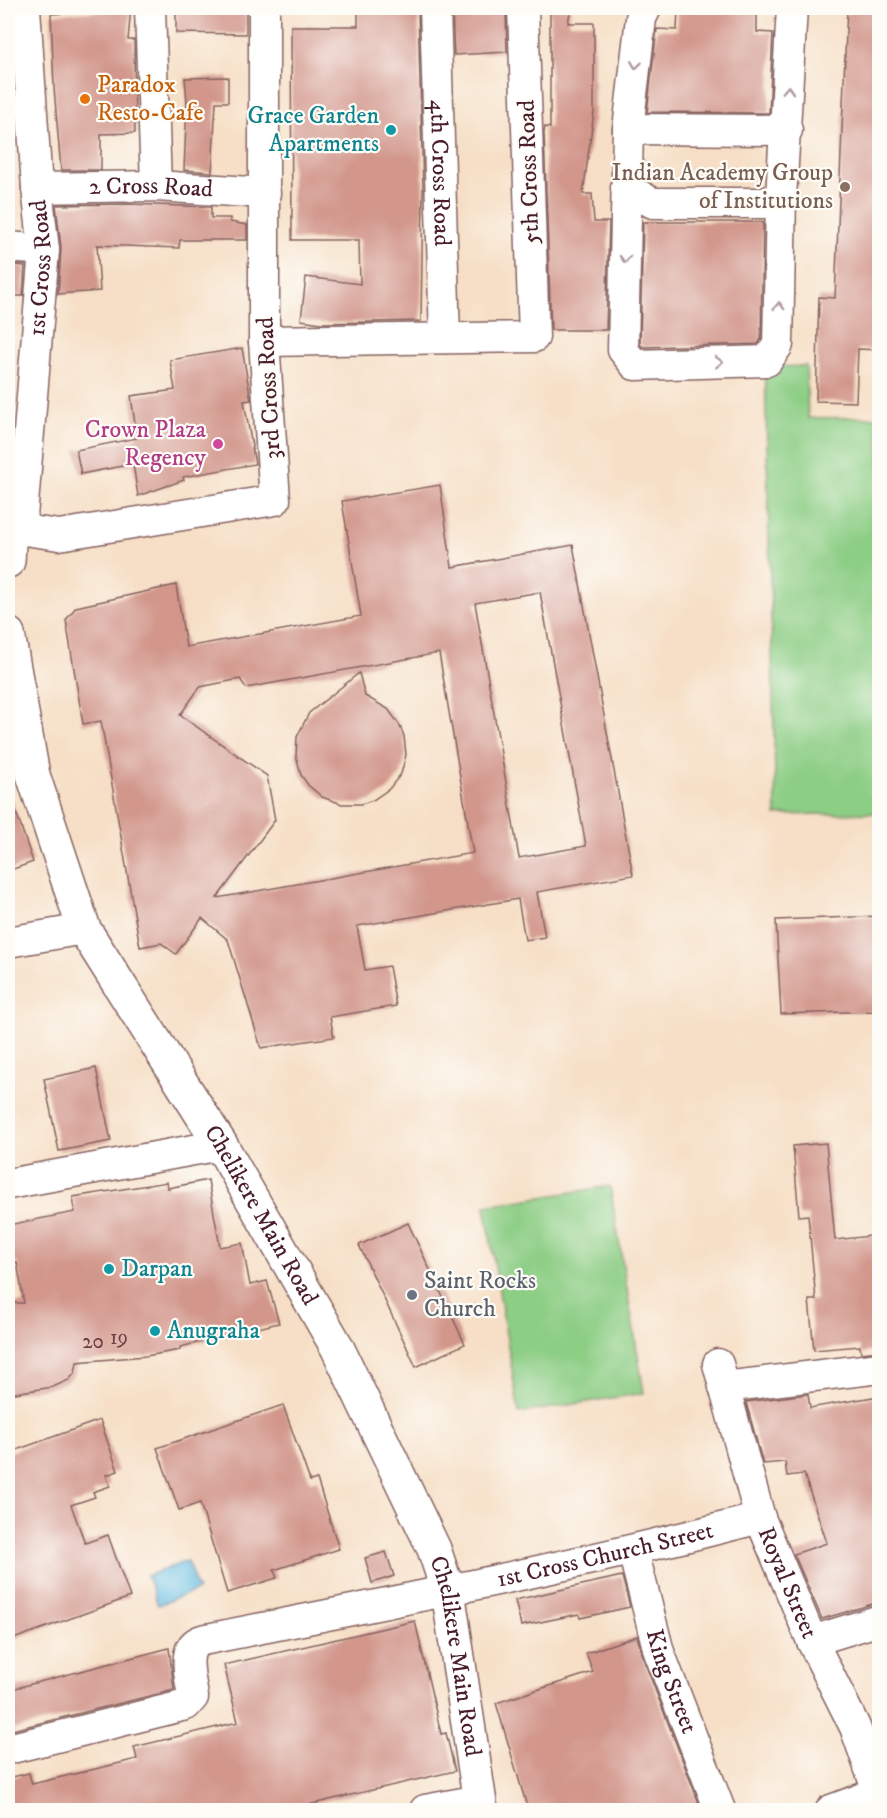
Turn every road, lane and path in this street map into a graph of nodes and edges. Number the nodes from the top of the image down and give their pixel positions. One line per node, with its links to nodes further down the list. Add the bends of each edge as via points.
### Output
1 (25, 8): 11 (street, 1st Cross Road)
2 (150, 8): 10 (street)
3 (264, 8): 13 (street, 3rd Cross Road)
4 (435, 8): 17 (street, 4th Cross Road)
5 (523, 8): 17 (street, 5th Cross Road, via 534,337)
6 (646, 8): 8 (street, one-way to 8, via 641,18)
7 (792, 8): 9 (street, one-way to 7)
8 (628, 129): 9 (street); 12 (street)
9 (786, 130): 14 (street)
10 (156, 186): 11 (street, 2 Cross Road); 13 (street, 2 Cross Road)
11 (37, 188): 16 (street, 1st Cross Road)
12 (626, 188): 14 (street, via 653,203 763,203); 14 (street, one-way to 14, via 623,350 635,366 767,361 778,345)
13 (265, 194): 18 (street, 3rd Cross Road)
14 (781, 198)
15 (8, 246): 16 (street)
16 (44, 250): 19 (street, 1st Cross Road)
17 (445, 338): 18 (street)
18 (264, 341): 20 (street, 3rd Cross Road, via 275,500 59,535)
19 (19, 406): 20 (street, 1st Cross Road)
20 (13, 528): 21 (street)
21 (8, 561)
22 (8, 634): 23 (street, Chelikere Main Road, via 33,775)
23 (84, 929): 24 (street); 25 (street, Chelikere Main Road)
24 (8, 942)
25 (221, 1145): 26 (street); 30 (street, Chelikere Main Road, via 337,1347 434,1549)
26 (8, 1184)
27 (879, 1368): 28 (street, Royal Street, via 721,1375)
28 (760, 1518): 29 (street, 1st Cross Church Street); 32 (street, Royal Street)
29 (633, 1551): 30 (street, 1st Cross Church Street); 39 (street, King Street, via 659,1652)
30 (448, 1591): 34 (street, 1st Cross Church Street, via 202,1640 191,1646 188,1653 193,1697 186,1705); 36 (street, Chelikere Main Road)
31 (879, 1620): 32 (street)
32 (812, 1641): 33 (street, Royal Street)
33 (867, 1722): 35 (street, Royal Street)
34 (8, 1749)
35 (879, 1792): 37 (street)
36 (480, 1805): 38 (street)
37 (842, 1809)
38 (425, 1810)
39 (720, 1810)

